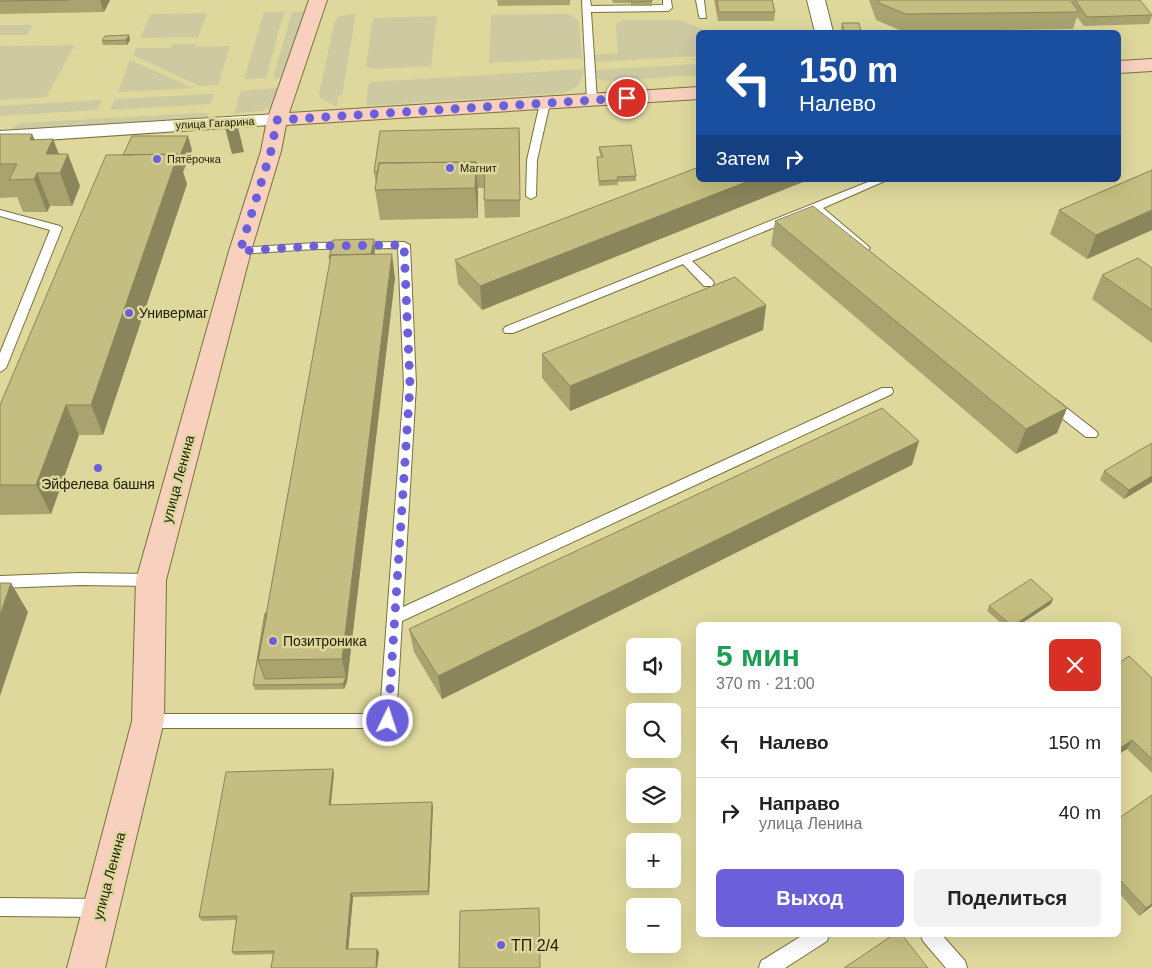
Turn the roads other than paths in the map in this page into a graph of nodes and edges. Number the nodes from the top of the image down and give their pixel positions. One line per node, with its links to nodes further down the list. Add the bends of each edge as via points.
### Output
1 (318, 0): 13 (main road, улица Ленина)
2 (668, 0): 5 (lane, via 668,8)
3 (700, 0): 6 (lane)
4 (816, 0): 7 (street)
5 (586, 5): 11 (lane)
6 (703, 16)
7 (824, 30)
8 (1152, 65): 9 (main road)
9 (1121, 67)
10 (696, 93): 11 (main road, улица Гагарина)
11 (592, 100): 12 (main road, улица Гагарина)
12 (545, 103): 13 (main road, улица Гагарина); 16 (lane, via 532,160)
13 (277, 120): 14 (street, улица Гагарина); 19 (main road, улица Ленина, via 271,151)
14 (0, 137)
15 (877, 182): 17 (lane)
16 (531, 196)
17 (816, 207): 20 (lane); 21 (lane)
18 (0, 213): 24 (lane, via 56,228)
19 (240, 251): 28 (main road, улица Ленина); 30 (lane, via 404,245 410,385)
20 (876, 257)
21 (685, 260): 22 (lane); 23 (lane)
22 (708, 283)
23 (509, 330)
24 (0, 368)
25 (887, 391): 30 (lane)
26 (1040, 394): 27 (lane)
27 (1091, 434)
28 (151, 580): 29 (lane); 31 (main road, улица Ленина)
29 (0, 582)
30 (395, 617): 31 (lane, via 388,721)
31 (148, 721): 33 (main road, улица Ленина)
32 (0, 907): 33 (lane)
33 (101, 908): 36 (main road, улица Ленина)
34 (817, 937): 37 (lane)
35 (932, 937): 38 (lane)
36 (86, 968)
37 (768, 968)
38 (958, 968)

